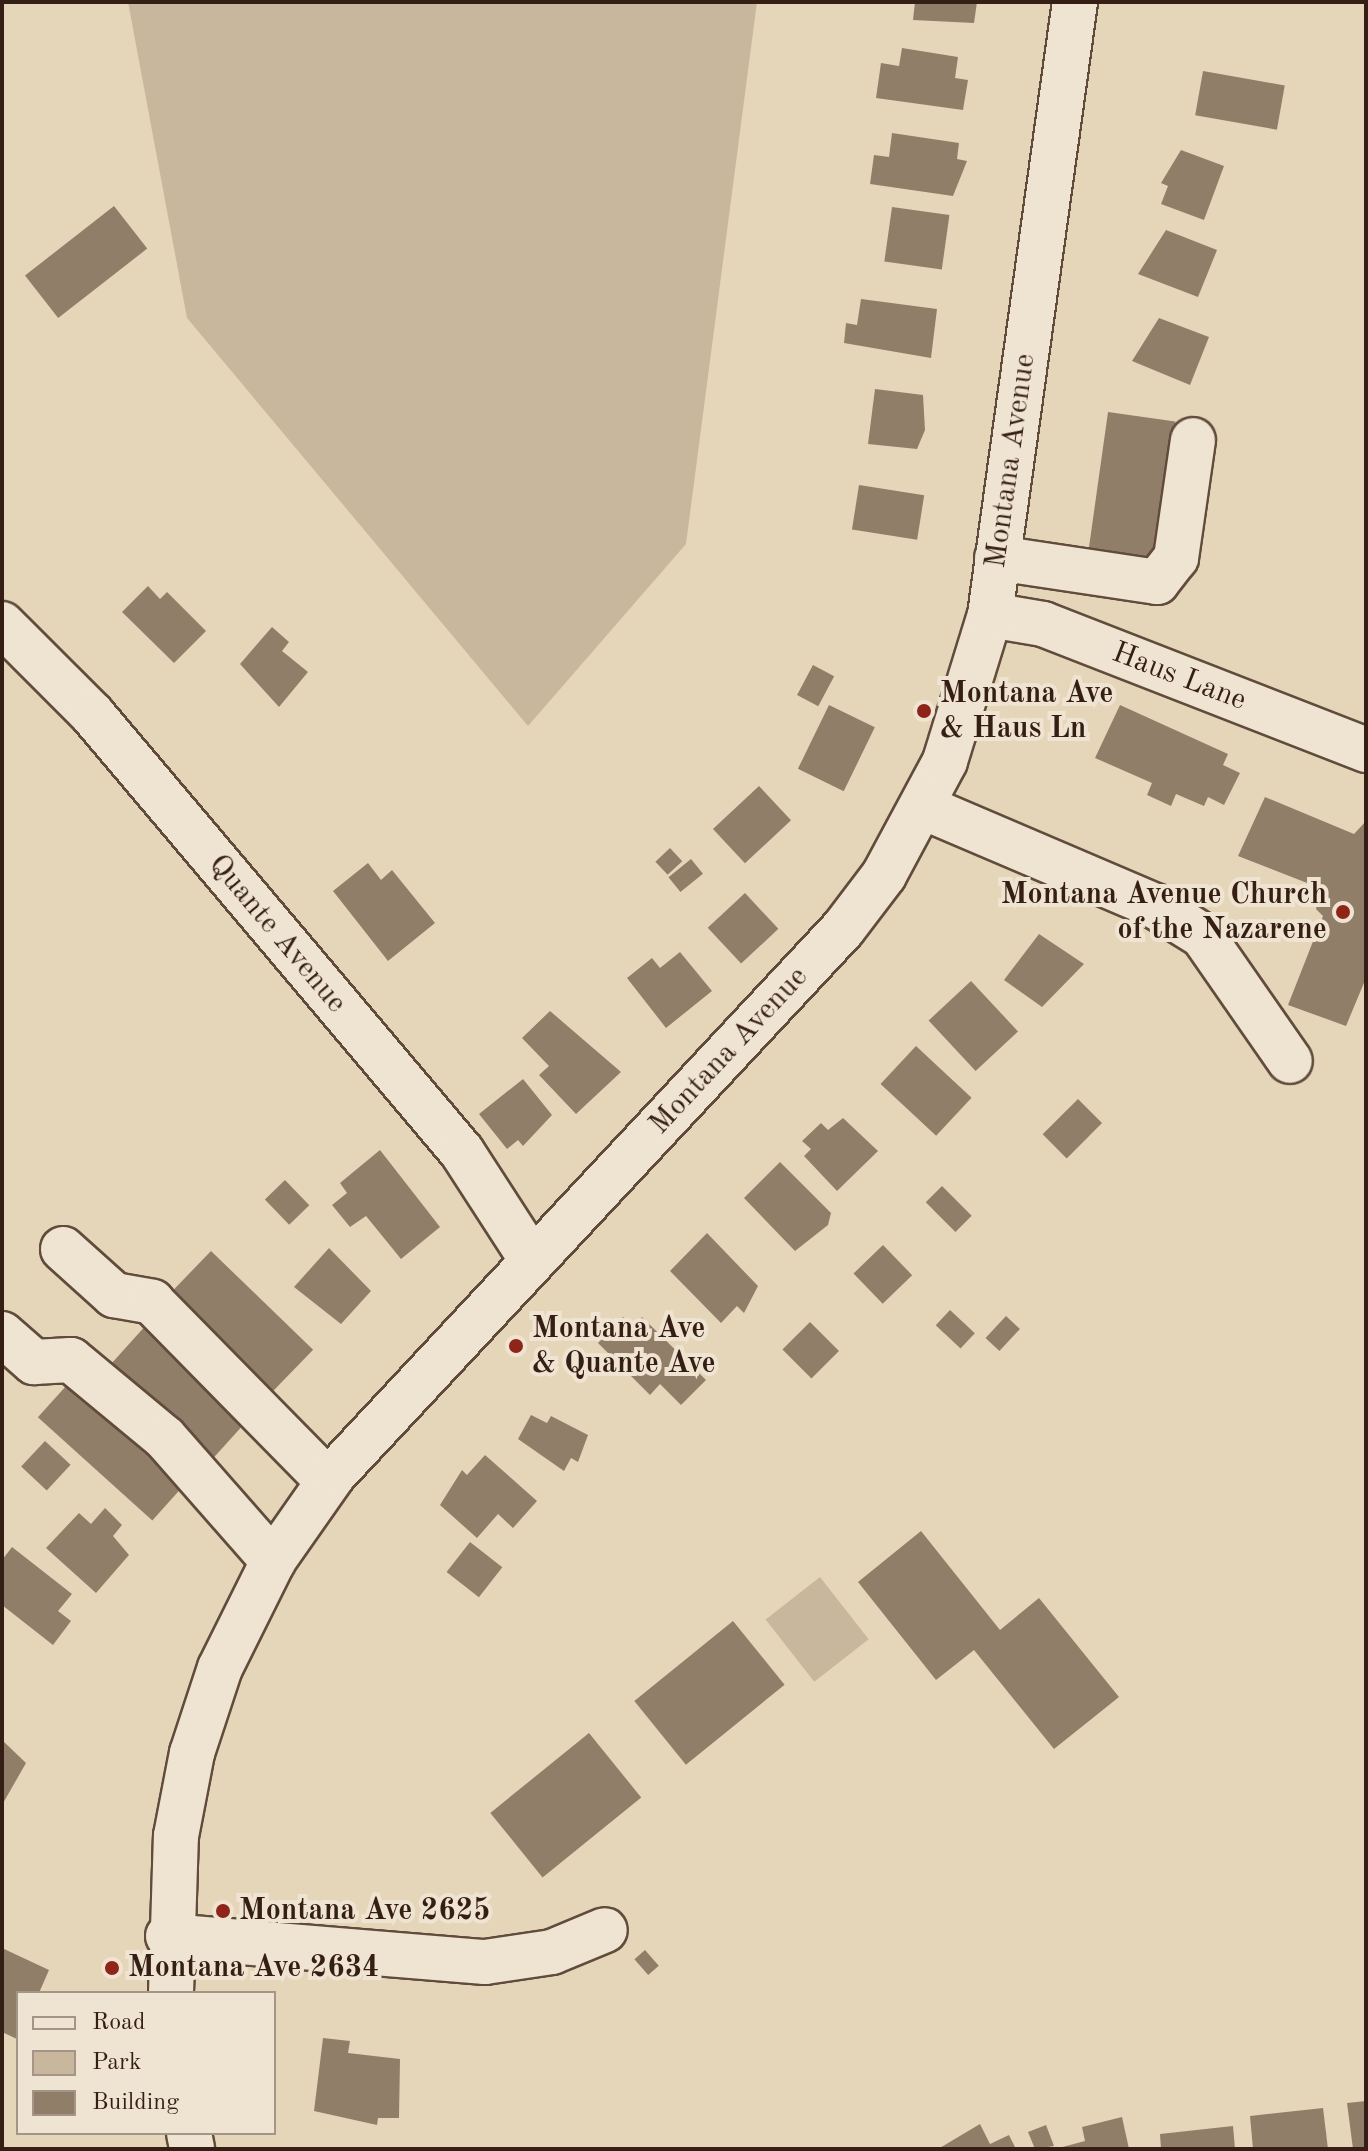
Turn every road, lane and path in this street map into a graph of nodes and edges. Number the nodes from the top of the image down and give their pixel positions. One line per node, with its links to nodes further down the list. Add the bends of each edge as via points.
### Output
1 (1075, 2): 3 (street, Montana Avenue)
2 (1193, 440): 3 (street, via 1176,558 1157,582)
3 (997, 558): 4 (street, Montana Avenue)
4 (990, 615): 6 (street, Haus Lane, via 1043,624); 7 (street, Montana Avenue, via 945,761)
5 (2, 624): 10 (street, Quante Avenue, via 92,714 462,1152)
6 (1366, 750)
7 (923, 807): 8 (street, via 1155,906 1203,936); 10 (street, Montana Avenue, via 843,929)
8 (1290, 1061)
9 (63, 1249): 12 (street, via 114,1295 152,1302)
10 (532, 1260): 12 (street, Montana Avenue)
11 (2, 1334): 13 (street, via 34,1362 71,1360 165,1438)
12 (328, 1481): 13 (street, Montana Avenue)
13 (273, 1561): 15 (street, Montana Avenue, via 220,1668 192,1753)
14 (605, 1930): 15 (street, via 552,1952 485,1962)
15 (168, 1936): 16 (street, Montana Avenue)
16 (171, 1991)

